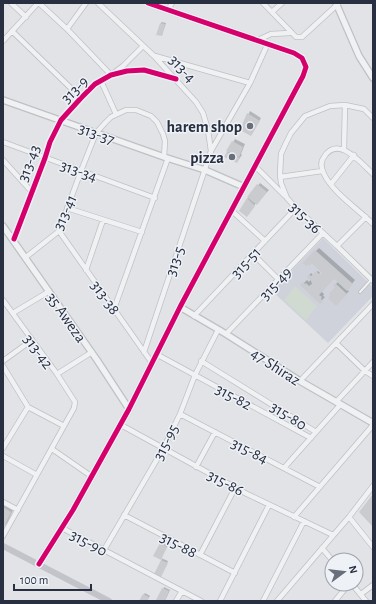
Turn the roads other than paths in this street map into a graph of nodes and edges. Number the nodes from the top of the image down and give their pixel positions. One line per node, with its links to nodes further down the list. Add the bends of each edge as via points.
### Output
1 (11, 3): 12 (street)
2 (38, 3): 12 (street); 13 (street)
3 (86, 3): 13 (street)
4 (98, 3): 19 (street, 313-4)
5 (148, 3): 10 (street)
6 (172, 3): 10 (street)
7 (263, 3): 11 (street)
8 (282, 3): 11 (street)
9 (337, 4): 15 (street, via 302,37); 22 (street, via 359,56)
10 (168, 10): 16 (street)
11 (272, 12): 15 (street)
12 (26, 17): 14 (street)
13 (67, 29): 21 (street)
14 (12, 31): 17 (street); 26 (street)
15 (290, 33): 16 (street, via 271,34)
16 (258, 40): 18 (street)
17 (3, 41)
18 (268, 43): 25 (street); 40 (street, via 302,58 306,67)
19 (143, 46): 20 (street, 313-4); 21 (street)
20 (154, 56): 23 (street, 313-4); 25 (street)
21 (111, 75): 23 (street, 313-9, via 144,70); 24 (street, 313-9)
22 (373, 78)
23 (176, 79): 35 (street, 313-4, via 203,113)
24 (101, 81): 26 (street, 313-9); 29 (street)
25 (250, 83): 35 (street)
26 (81, 98): 31 (street, 313-9)
27 (3, 100): 31 (street, 313-37)
28 (346, 105): 30 (street, via 364,109); 34 (street); 45 (street, 315-36, via 330,106 305,116 291,133 281,154)
29 (116, 114): 32 (street); 38 (street, via 136,110 151,116 163,134)
30 (373, 118)
31 (61, 120): 32 (street, 313-37); 37 (street, 313-43, via 50,142)
32 (96, 133): 38 (street, 313-37); 42 (street, 313-41)
33 (3, 142): 37 (street, 313-34)
34 (344, 150): 36 (street); 43 (street, via 340,148 327,153 321,164)
35 (211, 151): 41 (street, 313-4)
36 (354, 155): 44 (street); 46 (street)
37 (46, 158): 42 (street, 313-34); 48 (street, 313-43)
38 (166, 158): 41 (street, 313-37); 49 (street)
39 (3, 160): 48 (street)
40 (255, 166): 47 (street); 50 (street)
41 (205, 170): 47 (street, 313-37); 82 (street, 313-5)
42 (81, 171): 49 (street, 313-34); 51 (street, 313-41)
43 (322, 171): 45 (street); 46 (street)
44 (373, 174)
45 (280, 177): 50 (street, 315-36)
46 (331, 184): 54 (street)
47 (244, 187): 53 (street)
48 (31, 192): 61 (street, 313-43)
49 (154, 198): 59 (street)
50 (287, 198): 52 (street, 315-36)
51 (67, 208): 55 (street); 58 (street, 313-41)
52 (296, 208): 60 (street, 315-36); 62 (street, 315-51)
53 (231, 210): 62 (street); 73 (street)
54 (366, 217): 56 (street); 63 (street)
55 (103, 220): 59 (street); 66 (street)
56 (373, 224)
57 (3, 226): 61 (street, 35 Aweza)
58 (59, 231): 65 (street, 313-41); 66 (street, 313-38)
59 (142, 232): 74 (street)
60 (323, 233): 63 (street, 315-36); 67 (street, 315-49)
61 (14, 239): 65 (street, 35 Aweza)
62 (265, 241): 64 (street, 315-51)
63 (337, 246): 68 (street, 315-36)
64 (253, 254): 67 (street); 76 (street, 315-51)
65 (26, 257): 69 (street, 35 Aweza)
66 (86, 270): 74 (street, 313-38)
67 (278, 280): 78 (street, 315-49)
68 (372, 280): 70 (lane)
69 (48, 292): 75 (street); 81 (street, 35 Aweza)
70 (360, 292)
71 (3, 300): 75 (street, 313-42)
72 (373, 304): 80 (street)
73 (180, 308): 76 (street, 47 Shiraz); 83 (street)
74 (114, 309): 82 (street, 313-38)
75 (13, 314): 79 (street, 313-42)
76 (194, 316): 77 (street, 47 Shiraz)
77 (218, 330): 78 (street, 47 Shiraz); 85 (street, 315-95)
78 (226, 334): 93 (street, 47 Shiraz)
79 (32, 340): 84 (street); 90 (street, 313-42)
80 (336, 343): 89 (street); 93 (street)
81 (92, 352): 90 (street); 96 (street, 35 Aweza)
82 (144, 352): 87 (street, 313-38)
83 (156, 354): 87 (street); 91 (street, 315-82)
84 (3, 361)
85 (201, 361): 91 (street, 315-95); 102 (street, 315-80)
86 (373, 362): 89 (street)
87 (152, 363): 96 (street)
88 (3, 366): 95 (street)
89 (365, 371): 92 (street); 94 (street)
90 (57, 374): 100 (street, 313-42, via 75,402)
91 (195, 375): 97 (street, 315-95); 103 (street, 315-82)
92 (373, 376)
93 (300, 381): 94 (street, 47 Shiraz)
94 (338, 403): 98 (street, 47 Shiraz); 102 (street)
95 (28, 407): 100 (street); 104 (street)
96 (129, 410): 99 (street)
97 (180, 414): 101 (street, 315-84); 106 (street, 315-95)
98 (373, 424): 113 (street)
99 (121, 425): 106 (street, 315-86); 111 (street)
100 (64, 426): 105 (street)
101 (215, 432): 108 (street); 109 (street, 315-84)
102 (316, 432): 103 (street)
103 (311, 438): 109 (street)
104 (3, 448)
105 (52, 449): 110 (street); 111 (street)
106 (163, 449): 108 (street, 315-86); 118 (street, 315-95)
107 (3, 456): 110 (street)
108 (196, 467): 114 (street, 315-86)
109 (284, 468): 113 (street, 315-84)
110 (37, 475): 117 (street)
111 (91, 476): 122 (street)
112 (373, 486): 120 (street)
113 (320, 487): 119 (street)
114 (235, 488): 116 (street, 315-86); 130 (street)
115 (3, 502): 117 (street)
116 (269, 505): 119 (street, 315-86); 132 (street)
117 (18, 510): 124 (street)
118 (124, 515): 128 (street, 315-95); 130 (street, 315-88)
119 (294, 517): 121 (street, 315-86)
120 (349, 517): 123 (street); 126 (street)
121 (304, 522): 123 (street, 315-86); 141 (street)
122 (62, 528): 128 (street, 315-90); 131 (street)
123 (333, 535): 127 (street)
124 (3, 536)
125 (3, 546): 131 (main road)
126 (373, 547)
127 (322, 548): 129 (street); 142 (street)
128 (104, 550): 134 (street, 315-90)
129 (325, 552)
130 (200, 555): 132 (street, 315-88)
131 (39, 564): 137 (main road)
132 (234, 573): 140 (street)
133 (373, 585): 136 (street)
134 (182, 591): 138 (street); 139 (street, 315-90)
135 (342, 592): 143 (street)
136 (360, 594): 144 (street)
137 (109, 601)
138 (176, 601)
139 (201, 601)
140 (220, 601)
141 (263, 601)
142 (277, 601)
143 (334, 601)
144 (366, 601)

